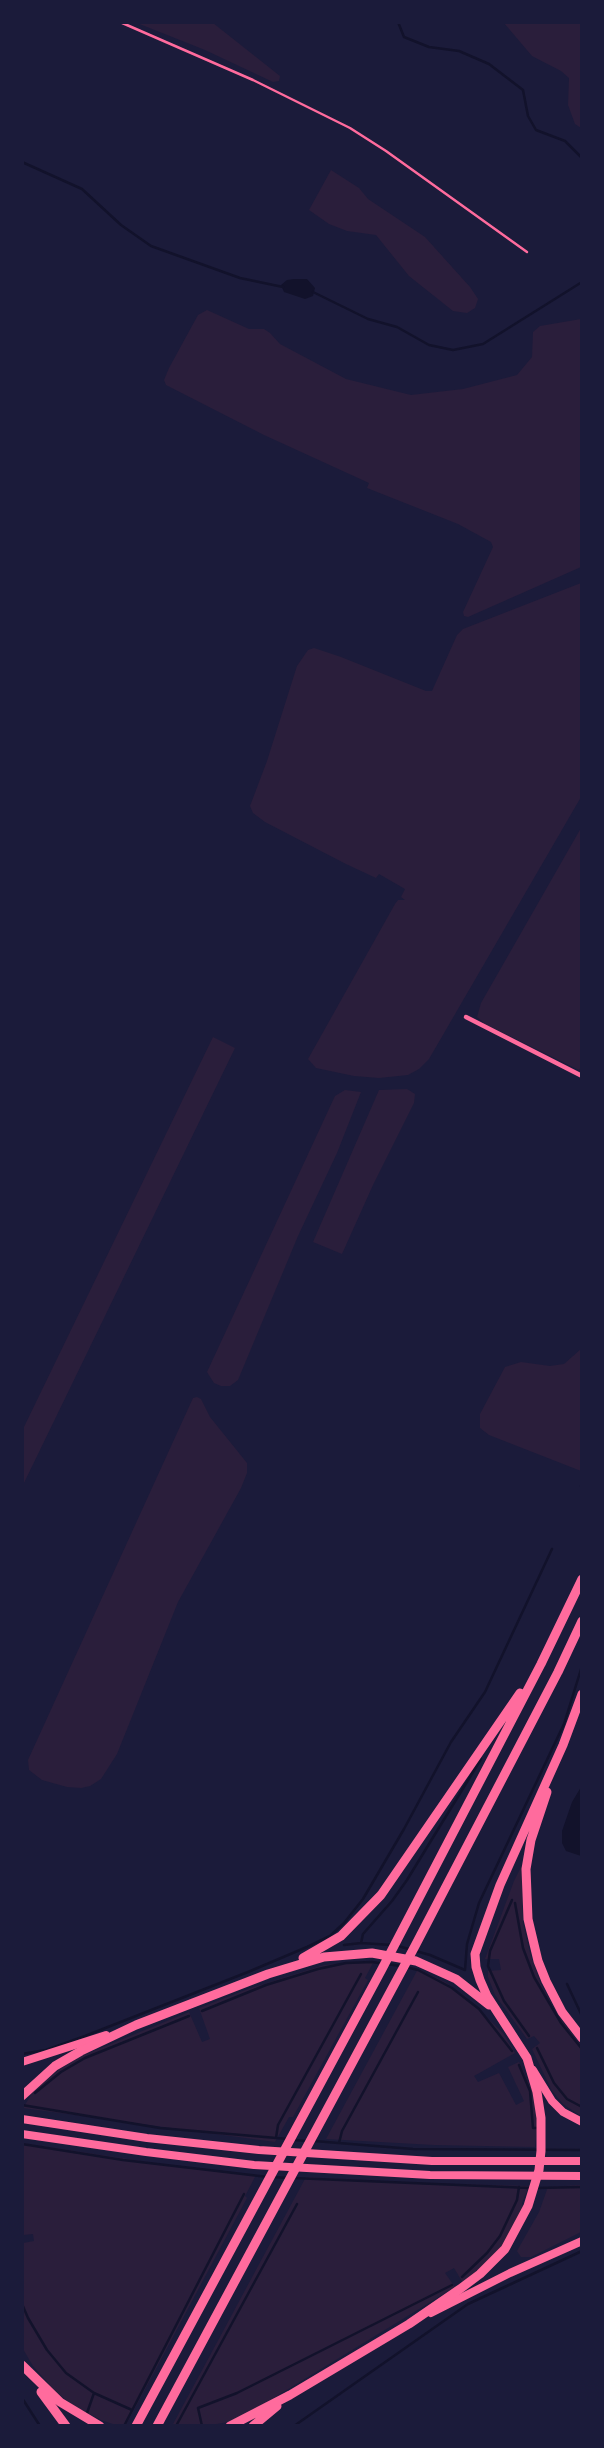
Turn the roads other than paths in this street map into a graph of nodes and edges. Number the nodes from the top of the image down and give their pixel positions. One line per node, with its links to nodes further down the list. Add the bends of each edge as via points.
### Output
1 (120, 22): 2 (lane, via 253,80 350,128 386,150)
2 (527, 252)
3 (466, 1017): 4 (street)
4 (582, 1076)
5 (582, 1579): 7 (highway)
6 (582, 1621): 29 (highway, via 415,1946)
7 (541, 1664): 10 (highway, via 381,1895 341,1936); 28 (highway, via 382,1969)
8 (582, 1694): 9 (highway)
9 (563, 1745): 11 (highway, via 504,1876 476,1948 477,1974); 13 (highway, via 531,1840 526,1869 526,1900 532,1938 546,1982 562,2012)
10 (268, 1974): 11 (highway, via 303,1962 343,1954 402,1957 456,1979); 12 (highway)
11 (501, 2018): 14 (highway)
12 (136, 2025): 15 (highway); 16 (highway, via 55,2066)
13 (582, 2038)
14 (527, 2058): 18 (highway, via 552,2101 563,2112); 23 (highway, via 537,2092 542,2132 539,2170 528,2206 518,2228 494,2260 467,2284)
15 (22, 2062)
16 (24, 2094)
17 (22, 2119): 20 (highway, via 147,2138 269,2151 432,2161)
18 (582, 2122)
19 (22, 2134): 21 (highway, via 254,2165 430,2175)
20 (582, 2161)
21 (582, 2176)
22 (582, 2241): 23 (highway)
23 (409, 2324): 25 (highway)
24 (22, 2365): 26 (highway); 27 (highway, via 60,2402)
25 (290, 2395): 30 (highway); 31 (highway)
26 (66, 2426)
27 (100, 2426)
28 (136, 2426)
29 (157, 2426)
30 (230, 2426)
31 (253, 2426)

